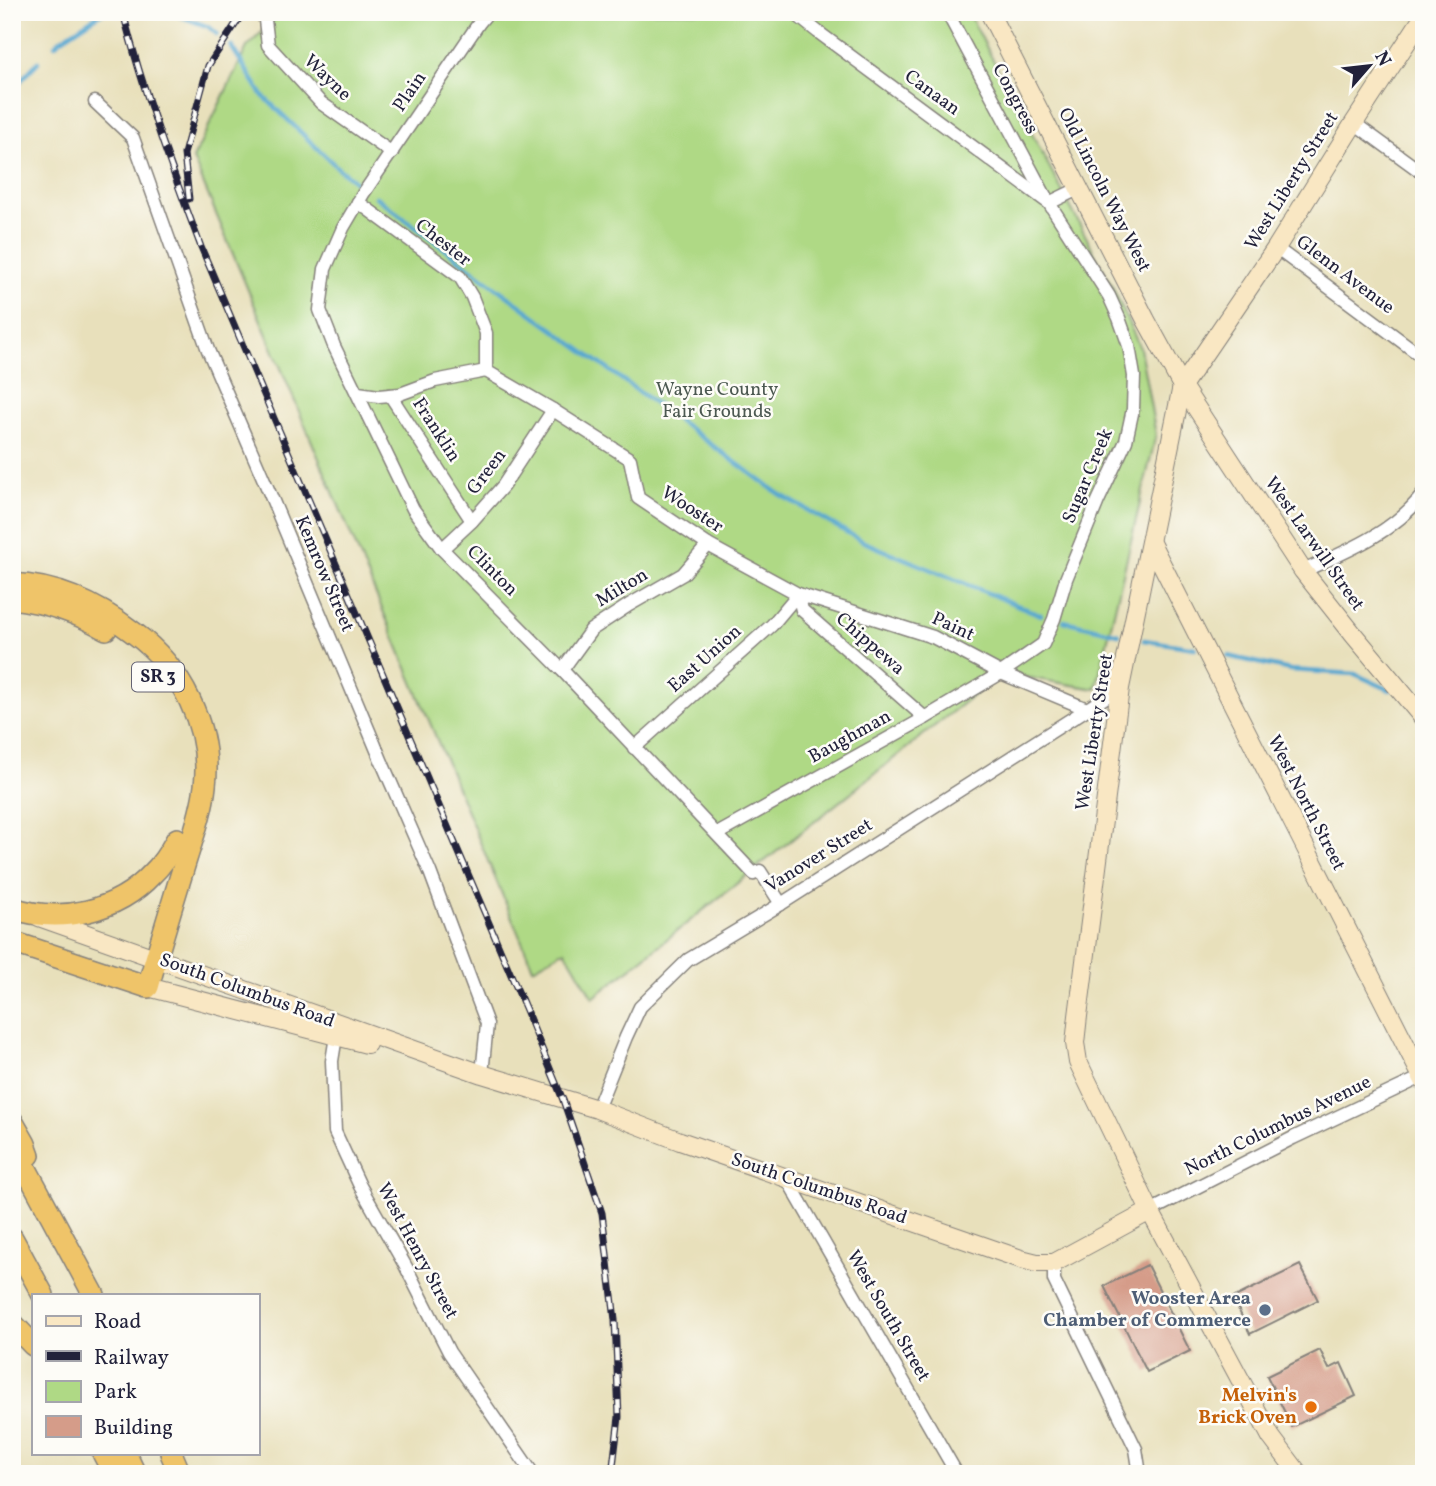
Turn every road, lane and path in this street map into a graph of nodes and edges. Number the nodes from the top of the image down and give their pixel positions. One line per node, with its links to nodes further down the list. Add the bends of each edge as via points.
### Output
1 (264, 12): 9 (street, Wayne, via 268,45 321,103)
2 (488, 12): 9 (street, Plain)
3 (793, 12): 13 (street, Canaan)
4 (947, 12): 13 (street, Congress)
5 (989, 12): 11 (main road, Old Lincoln Way West)
6 (1424, 16): 8 (main road, West Liberty Street)
7 (95, 102): 45 (street, Kemrow Street, via 132,138 208,350 430,872 487,1024)
8 (1354, 124): 10 (street); 14 (main road, West Liberty Street)
9 (391, 153): 12 (street, Plain)
10 (1424, 174)
11 (1080, 188): 13 (street); 17 (main road, Old Lincoln Way West)
12 (361, 198): 16 (street, Chester, via 460,277 486,333); 18 (street, Clinton, via 325,269 320,310)
13 (1049, 203): 31 (street, Sugar Creek, via 1119,318 1134,376 1133,409 1126,441 1043,644)
14 (1276, 248): 15 (street, Glenn Avenue); 17 (main road, West Liberty Street)
15 (1424, 358)
16 (486, 371): 19 (street, via 435,380); 20 (street, Wooster)
17 (1182, 386): 23 (main road, West Liberty Street); 26 (main road, West Larwill Street)
18 (358, 394): 19 (street); 25 (street, Clinton, via 413,509)
19 (390, 395): 22 (street, Franklin)
20 (553, 410): 22 (street, Green, via 503,486); 24 (street, Wooster, via 630,459 638,498)
21 (1424, 494): 26 (street, via 1377,535)
22 (472, 521): 25 (street, Green)
23 (1151, 543): 32 (main road, West Liberty Street); 46 (main road, West North Street)
24 (708, 545): 28 (street, Wooster); 30 (street, Milton, via 683,574 591,630)
25 (442, 549): 30 (street, Clinton)
26 (1303, 571): 35 (main road, West Larwill Street)
27 (12, 584): 42 (highway, via 58,591 121,623 164,661 193,707 205,753 205,785)
28 (798, 594): 31 (street, Paint, via 933,637); 34 (street, Chippewa, via 803,610); 36 (street, East Union, via 772,625)
29 (12, 598): 38 (highway, SR 3, via 48,604 91,620 128,646 164,684 179,710 190,751 190,790)
30 (562, 670): 36 (street, Clinton)
31 (1001, 673): 33 (street, Paint); 34 (street, Baughman)
32 (1121, 688): 33 (street, Vanover Street); 52 (main road, West Liberty Street, via 1075,1042 1078,1062)
33 (1087, 709): 39 (street, Vanover Street)
34 (925, 718): 37 (street, Baughman)
35 (1424, 719)
36 (634, 748): 37 (street, Clinton)
37 (717, 834): 39 (street, Clinton, via 754,874 760,871)
38 (177, 839): 40 (highway, SR 3, via 150,877 107,905 63,916); 42 (highway)
39 (780, 904): 47 (street, Vanover Street, via 688,960 640,1007)
40 (18, 909): 42 (main road, South Columbus Road)
41 (12, 942): 43 (highway, South Columbus Road)
42 (150, 956): 43 (highway); 44 (main road, South Columbus Road)
43 (142, 985): 44 (main road, South Columbus Road)
44 (337, 1030): 45 (main road, South Columbus Road); 65 (street, West Henry Street, via 332,1061 335,1132 449,1352)
45 (482, 1074): 47 (main road, South Columbus Road)
46 (1423, 1078): 52 (street, North Columbus Avenue)
47 (597, 1109): 50 (main road, South Columbus Road)
48 (12, 1121): 51 (highway)
49 (12, 1143): 51 (highway)
50 (786, 1177): 54 (main road, South Columbus Road, via 1000,1252); 66 (street, West South Street)
51 (46, 1203): 56 (highway)
52 (1150, 1211): 54 (main road); 68 (main road, West Liberty Street, via 1271,1437)
53 (12, 1238): 55 (highway)
54 (1054, 1263): 67 (street, via 1054,1280 1136,1449)
55 (42, 1294)
56 (93, 1294)
57 (12, 1323): 58 (highway)
58 (32, 1344)
59 (104, 1454): 62 (highway)
60 (125, 1454): 63 (highway)
61 (171, 1454): 64 (highway)
62 (114, 1474)
63 (135, 1474)
64 (180, 1474)
65 (533, 1474)
66 (957, 1474)
67 (1140, 1474)
68 (1299, 1474)

